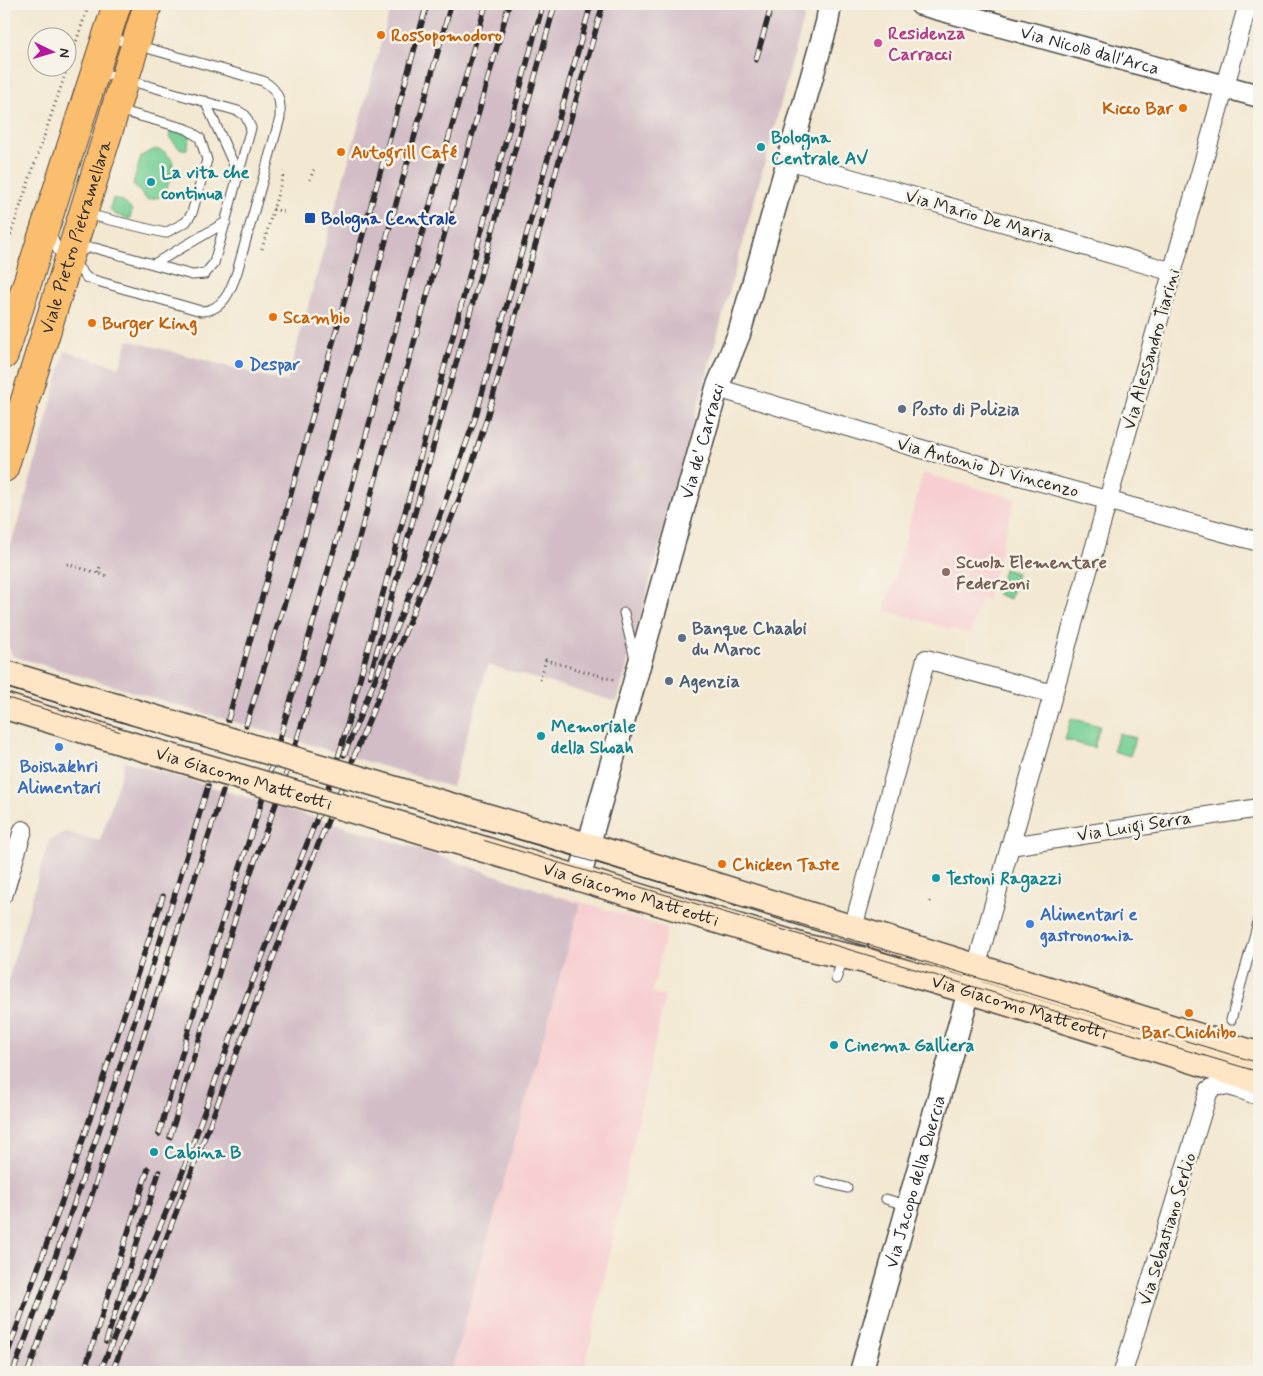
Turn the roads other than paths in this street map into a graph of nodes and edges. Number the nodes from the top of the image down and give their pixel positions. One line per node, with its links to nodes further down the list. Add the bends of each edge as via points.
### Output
1 (117, 4): 6 (main road, Viale Pietro Pietramellara)
2 (148, 4): 7 (main road, Viale Pietro Pietramellara)
3 (830, 4): 14 (street, Via de' Carracci)
4 (921, 4): 10 (street, Via Nicolò dall'Arca)
5 (1248, 4): 10 (street, Via Alessandro Tiarini)
6 (107, 36): 7 (lane); 8 (main road, Viale Pietro Pietramellara)
7 (135, 45): 9 (main road, Viale Pietro Pietramellara); 19 (lane, via 264,81 278,95 280,118 237,272 228,295 208,311 87,278)
8 (96, 71): 9 (lane); 16 (main road, Viale Pietro Pietramellara)
9 (125, 79): 12 (lane); 13 (main road, Viale Pietro Pietramellara)
10 (1225, 86): 11 (street, Via Nicolò dall'Arca); 21 (street, Via Alessandro Tiarini)
11 (1259, 96)
12 (205, 101): 15 (lane); 15 (lane, via 245,114 250,121 250,135)
13 (116, 110): 17 (main road, Viale Pietro Pietramellara); 17 (lane, via 188,129 200,138 207,160 192,213 186,222 165,233)
14 (788, 160): 21 (street, Via Mario De Maria); 23 (street, Via de' Carracci, via 739,334)
15 (239, 176): 18 (lane)
16 (52, 206): 19 (lane, via 52,242); 22 (main road, Viale Pietro Pietramellara)
17 (83, 213): 19 (main road, Viale Pietro Pietramellara)
18 (226, 222): 20 (lane); 20 (lane, via 214,263 205,274 192,275)
19 (68, 257): 20 (lane, via 95,248); 24 (main road, Viale Pietro Pietramellara)
20 (154, 264)
21 (1173, 272): 26 (street, Via Alessandro Tiarini)
22 (4, 355)
23 (717, 388): 26 (street, Via Antonio Di Vincenzo); 30 (street, Via de' Carracci)
24 (10, 428): 25 (main road, Viale Pietro Pietramellara)
25 (4, 468)
26 (1108, 500): 27 (street, Via Antonio Di Vincenzo); 31 (street, Via Alessandro Tiarini)
27 (1259, 542)
28 (624, 613): 30 (lane)
29 (4, 673): 35 (main road, Via Giacomo Matteotti, bridge)
30 (630, 677): 35 (street, Via de' Carracci)
31 (1053, 694): 36 (street, Via Alessandro Tiarini); 40 (street, via 926,659)
32 (4, 706): 37 (main road, Via Giacomo Matteotti, bridge)
33 (1259, 808): 36 (street, Via Luigi Serra)
34 (24, 830): 38 (street)
35 (589, 846): 37 (street, Via de' Carracci); 40 (main road, Via Giacomo Matteotti)
36 (1010, 846): 41 (street, Via Alessandro Tiarini)
37 (580, 879): 42 (main road, Via Giacomo Matteotti, via 805,947 840,968)
38 (4, 893)
39 (1259, 919): 43 (lane)
40 (853, 928): 41 (main road, Via Giacomo Matteotti)
41 (976, 967): 42 (street, Via Alessandro Tiarini); 44 (main road, Via Giacomo Matteotti)
42 (969, 991): 45 (main road, Via Giacomo Matteotti); 50 (street, Via Jacopo della Quercia)
43 (1231, 1020)
44 (1259, 1054)
45 (1259, 1081)
46 (1259, 1096): 52 (street, Via Sebastiano Serlio, via 1223,1085 1213,1087 1206,1098)
47 (820, 1181): 48 (lane)
48 (847, 1188)
49 (886, 1200): 50 (lane)
50 (908, 1206): 51 (street, Via Jacopo della Quercia)
51 (861, 1372)
52 (1123, 1372)

